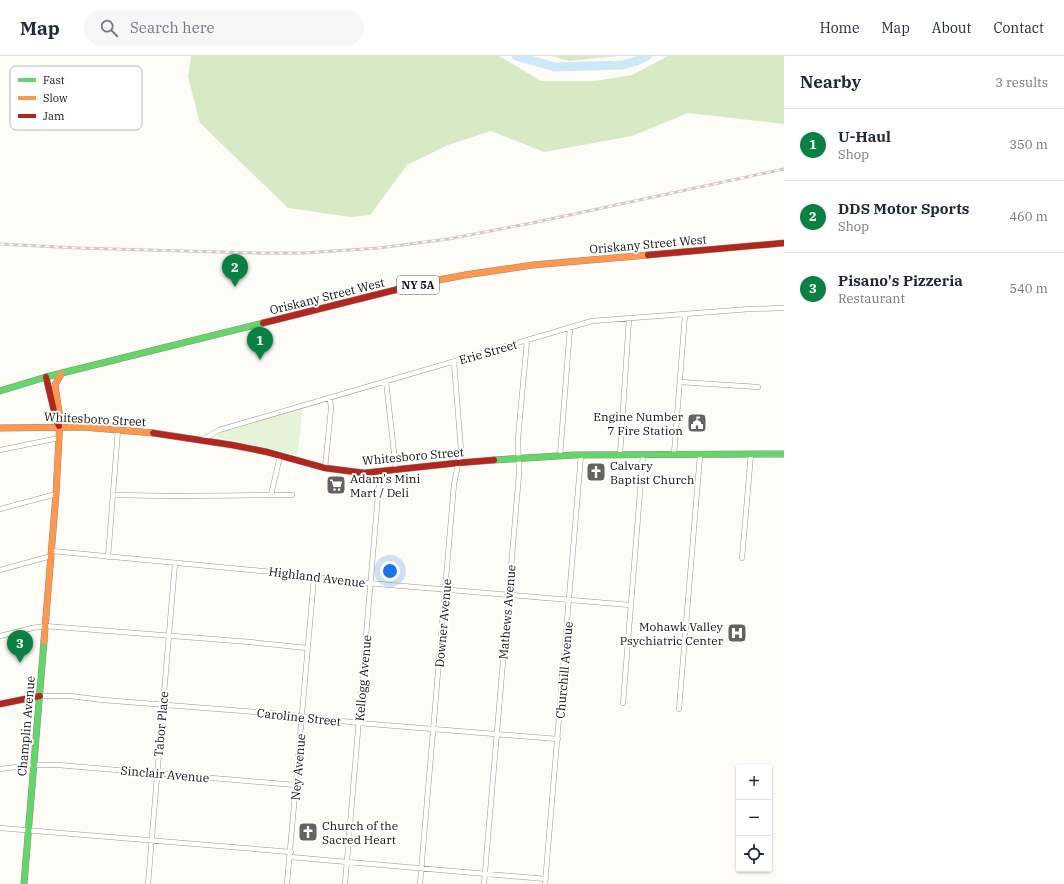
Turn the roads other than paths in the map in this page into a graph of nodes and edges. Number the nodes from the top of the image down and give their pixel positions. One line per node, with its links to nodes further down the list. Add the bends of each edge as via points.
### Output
1 (784, 243): 8 (street, Oriskany Street West / NY 5A, via 533,265 466,275 414,285)
2 (784, 308): 3 (street, Erie Street)
3 (685, 314): 4 (street, Erie Street); 11 (street)
4 (629, 319): 5 (street, Erie Street, via 592,322); 25 (street)
5 (570, 328): 6 (street, Erie Street); 29 (street)
6 (527, 341): 7 (street, Erie Street); 30 (street, Mathews Avenue)
7 (454, 362): 10 (street, Erie Street); 31 (street, Downer Avenue, via 461,450)
8 (60, 374): 9 (street, Oriskany Street West / NY 5A); 15 (street, Champlin Avenue, via 54,385)
9 (46, 377): 13 (street, Oriskany Street West / NY 5A); 15 (street, Champlin Avenue)
10 (386, 381): 14 (street, Erie Street); 33 (street)
11 (680, 382): 12 (street); 21 (street)
12 (758, 387)
13 (0, 391)
14 (330, 398): 19 (street, Erie Street, via 218,430); 32 (street)
15 (60, 427): 16 (street, Whitesboro Street); 17 (street, Whitesboro Street); 18 (street, Champlin Avenue)
16 (0, 428)
17 (118, 430): 19 (street, Whitesboro Street); 36 (street)
18 (59, 438): 20 (street); 35 (street, Champlin Avenue)
19 (202, 440): 28 (street, Whitesboro Street)
20 (0, 450)
21 (674, 454): 26 (street, Whitesboro Street); 27 (street, Whitesboro Street)
22 (751, 454): 23 (street, Whitesboro Street); 27 (street, Whitesboro Street); 42 (street)
23 (784, 454)
24 (581, 455): 25 (street, Whitesboro Street); 29 (street, Whitesboro Street); 49 (street, Churchill Avenue)
25 (620, 455): 26 (street, Whitesboro Street)
26 (643, 455): 50 (street)
27 (700, 455): 59 (street)
28 (280, 456): 32 (street, Whitesboro Street); 37 (street)
29 (560, 456): 30 (street, Whitesboro Street)
30 (518, 459): 31 (street, Whitesboro Street); 48 (street, Mathews Avenue)
31 (457, 463): 33 (street, Whitesboro Street); 47 (street, Downer Avenue)
32 (325, 468): 34 (street, Whitesboro Street, via 364,473)
33 (396, 470): 34 (street, Whitesboro Street)
34 (380, 471): 46 (street, Kellogg Avenue)
35 (56, 494): 39 (street); 40 (street, Champlin Avenue)
36 (113, 495): 37 (street); 41 (street)
37 (271, 495): 38 (street)
38 (292, 495)
39 (0, 509)
40 (51, 554): 41 (street, Highland Avenue); 44 (street); 51 (street, Champlin Avenue)
41 (108, 558): 43 (street, Highland Avenue)
42 (742, 558)
43 (175, 563): 45 (street, Highland Avenue); 53 (street, Tabor Place)
44 (0, 570)
45 (314, 578): 46 (street, Highland Avenue); 54 (street, Ney Avenue)
46 (371, 583): 47 (street, Highland Avenue); 61 (street, Kellogg Avenue)
47 (445, 589): 48 (street, Highland Avenue); 62 (street, Downer Avenue)
48 (509, 594): 49 (street, Highland Avenue); 63 (street, Mathews Avenue)
49 (570, 600): 50 (street, Highland Avenue); 64 (street, Churchill Avenue)
50 (630, 604): 56 (street)
51 (45, 626): 52 (street); 53 (street); 55 (street, Champlin Avenue)
52 (0, 636)
53 (168, 636): 54 (street); 58 (street, Tabor Place)
54 (307, 648): 60 (street, Ney Avenue)
55 (40, 696): 57 (street); 58 (street, Caroline Street); 65 (street, Champlin Avenue)
56 (623, 703)
57 (0, 704)
58 (163, 704): 60 (street, Caroline Street); 67 (street, Tabor Place)
59 (679, 709)
60 (302, 716): 61 (street, Caroline Street); 68 (street, Ney Avenue)
61 (359, 723): 62 (street, Caroline Street); 73 (street, Kellogg Avenue)
62 (434, 729): 63 (street, Caroline Street); 74 (street, Downer Avenue)
63 (496, 734): 64 (street, Caroline Street); 75 (street, Mathews Avenue)
64 (558, 739): 76 (street, Churchill Avenue)
65 (34, 765): 66 (street, Sinclair Avenue); 67 (street, Sinclair Avenue); 70 (street, Champlin Avenue)
66 (0, 770)
67 (157, 774): 68 (street, Sinclair Avenue); 71 (street, Tabor Place)
68 (296, 785): 72 (street, Ney Avenue)
69 (0, 828): 70 (street)
70 (28, 829): 71 (street); 77 (street, Champlin Avenue)
71 (151, 840): 72 (street); 78 (street, Tabor Place)
72 (290, 854): 73 (street); 79 (street, Ney Avenue)
73 (347, 863): 74 (street); 80 (street, Kellogg Avenue)
74 (422, 868): 75 (street); 81 (street, Downer Avenue)
75 (484, 874): 76 (street); 82 (street, Mathews Avenue)
76 (546, 882)
77 (24, 884)
78 (148, 884)
79 (287, 884)
80 (345, 884)
81 (420, 884)
82 (484, 884)

